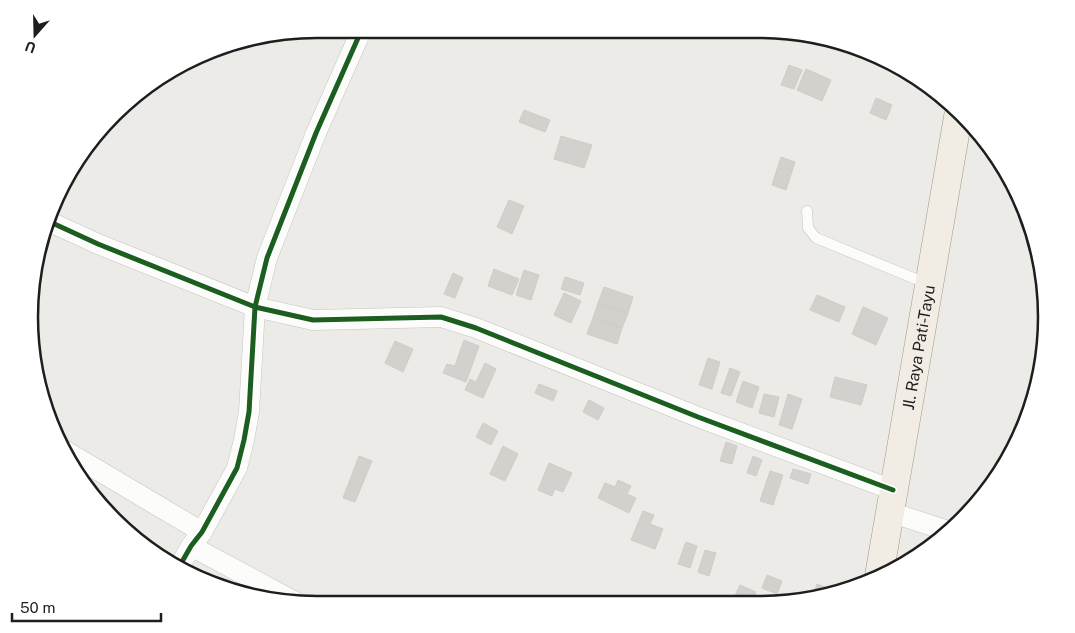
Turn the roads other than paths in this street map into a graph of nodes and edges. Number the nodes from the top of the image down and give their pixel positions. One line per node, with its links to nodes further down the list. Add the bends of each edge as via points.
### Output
1 (358, 38): 6 (street, via 316,133 267,258)
2 (957, 121): 5 (main road, Jl. Raya Pati-Tayu)
3 (807, 211): 5 (lane, via 808,228 816,238)
4 (53, 224): 6 (street)
5 (929, 284): 8 (main road, Jl. Raya Pati-Tayu)
6 (255, 307): 8 (street, via 313,320 441,318 476,328 698,417); 10 (street, via 249,412 237,468)
7 (77, 458): 10 (street)
8 (892, 501): 9 (street); 12 (main road, Jl. Raya Pati-Tayu)
9 (941, 527)
10 (196, 539): 11 (street); 13 (street)
11 (183, 561)
12 (880, 568)
13 (282, 593)

